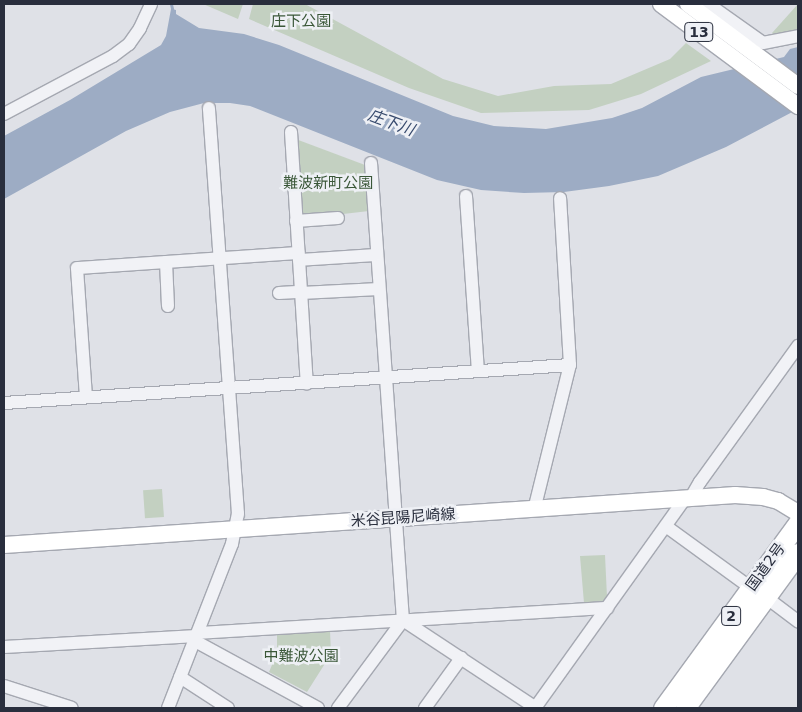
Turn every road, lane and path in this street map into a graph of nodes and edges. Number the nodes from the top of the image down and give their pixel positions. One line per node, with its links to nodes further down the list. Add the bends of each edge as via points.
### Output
1 (660, 4): 7 (main road, 13)
2 (688, 4): 6 (main road, 13)
3 (708, 4): 5 (street, via 762,43)
4 (145, 6): 9 (street, via 140,28 129,44 113,56)
5 (798, 36)
6 (798, 86)
7 (798, 106)
8 (209, 108): 18 (street)
9 (4, 114)
10 (291, 132): 15 (street)
11 (371, 163): 16 (street)
12 (466, 196): 26 (street)
13 (560, 198): 25 (street)
14 (338, 218): 15 (street)
15 (296, 221): 17 (street)
16 (377, 255): 17 (street); 20 (street)
17 (298, 256): 18 (street); 22 (street)
18 (221, 258): 19 (street); 29 (street)
19 (166, 262): 23 (street); 30 (street, via 78,268)
20 (379, 289): 22 (street); 27 (street)
21 (279, 293): 22 (street)
22 (301, 293): 28 (street)
23 (168, 306)
24 (798, 346): 32 (street)
25 (570, 365): 26 (street); 33 (street)
26 (478, 371): 27 (street)
27 (385, 377): 28 (street); 35 (street)
28 (307, 383): 29 (street)
29 (230, 388): 30 (street); 38 (street, via 238,514)
30 (86, 397): 31 (street)
31 (4, 403)
32 (687, 500): 33 (main road, 米谷昆陽尼崎線); 34 (main road, 米谷昆陽尼崎線, via 764,497); 37 (street)
33 (534, 510): 35 (main road, 米谷昆陽尼崎線)
34 (798, 513)
35 (396, 519): 38 (main road, 米谷昆陽尼崎線); 43 (street)
36 (798, 523): 41 (highway, 国道2号 / 2)
37 (667, 527): 41 (street); 42 (street)
38 (235, 530): 39 (main road, 米谷昆陽尼崎線); 45 (street)
39 (4, 545)
40 (798, 553): 41 (highway, 国道2号 / 2)
41 (759, 593): 44 (street); 57 (highway, 国道2号 / 2); 58 (highway, 国道2号 / 2)
42 (607, 608): 43 (street); 56 (street)
43 (403, 620): 45 (street); 47 (street); 54 (street)
44 (798, 620)
45 (197, 637): 46 (street); 48 (street); 53 (street)
46 (4, 647)
47 (461, 658): 55 (street); 56 (street)
48 (180, 677): 51 (street); 52 (street)
49 (4, 686): 50 (street)
50 (72, 708)
51 (168, 708)
52 (228, 708)
53 (318, 708)
54 (338, 708)
55 (425, 708)
56 (535, 708)
57 (663, 708)
58 (685, 708)

